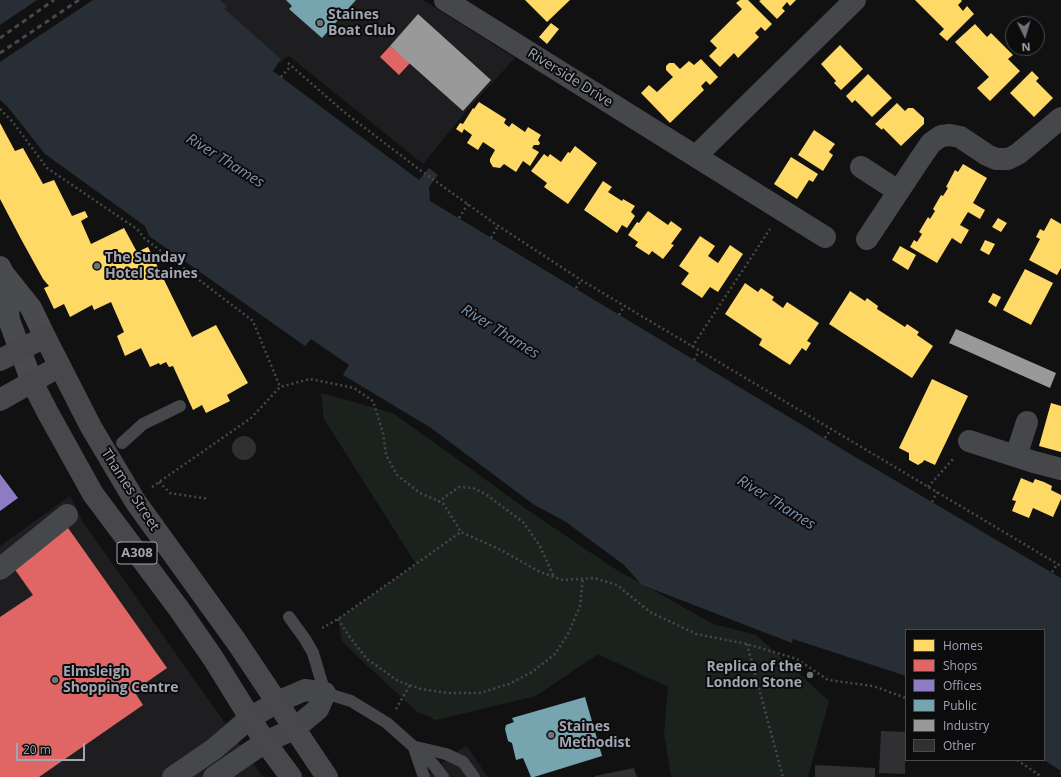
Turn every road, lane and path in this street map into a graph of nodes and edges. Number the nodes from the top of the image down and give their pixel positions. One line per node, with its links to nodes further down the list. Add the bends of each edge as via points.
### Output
1 (445, 0): 8 (street, Riverside Drive)
2 (854, 0): 8 (street)
3 (288, 63): 4 (path)
4 (291, 66): 5 (path); 11 (path, via 344,112)
5 (281, 77)
6 (0, 109): 31 (path, via 47,168 137,229 144,238 253,321)
7 (1061, 118): 10 (street, via 1018,154 1008,158 996,159 960,137 941,136 931,143)
8 (696, 156): 12 (street, Riverside Drive)
9 (861, 168): 10 (street)
10 (898, 191): 17 (street)
11 (468, 204): 13 (path); 14 (path)
12 (782, 210): 15 (street, Riverside Drive); 24 (path)
13 (459, 218)
14 (498, 226): 16 (path); 19 (path)
15 (825, 237)
16 (491, 238)
17 (867, 239)
18 (1, 270): 23 (main road, Thames Street, via 31,308); 25 (main road, Thames Street, via 9,320)
19 (581, 280): 20 (path); 21 (path)
20 (576, 288)
21 (624, 306): 22 (path); 24 (path)
22 (619, 315)
23 (45, 337): 25 (main road); 29 (main road, Thames Street / A308)
24 (692, 347): 26 (path)
25 (20, 350): 27 (main road); 30 (main road, Thames Street)
26 (699, 351): 28 (path); 35 (path)
27 (0, 360)
28 (694, 360)
29 (60, 366): 30 (main road); 63 (main road, Thames Street / A308, via 102,446 135,501)
30 (32, 382): 32 (main road); 64 (main road, Thames Street / A308, via 94,494 179,609)
31 (280, 387): 41 (path, via 251,418); 46 (path, via 310,379 354,388 373,401 383,432 386,455 397,475 420,494)
32 (0, 400)
33 (180, 406): 38 (lane, via 143,424)
34 (1027, 422): 39 (street)
35 (831, 430): 36 (path); 42 (path)
36 (825, 438)
37 (969, 441): 39 (street); 42 (path)
38 (122, 443)
39 (1016, 456): 40 (street)
40 (1061, 469)
41 (159, 482): 43 (path); 45 (path, via 170,493)
42 (928, 487): 44 (path)
43 (150, 489)
44 (937, 492): 47 (path); 50 (path)
45 (209, 499)
46 (438, 502): 49 (path, via 442,503); 54 (path, via 459,487 473,488 487,495 523,522 540,546)
47 (932, 502)
48 (67, 515): 52 (street)
49 (461, 532): 54 (path); 57 (path)
50 (1057, 564): 51 (path); 53 (path)
51 (1061, 566)
52 (0, 569)
53 (1052, 572)
54 (554, 577): 55 (path, via 563,580)
55 (583, 578): 59 (path, via 594,578 617,585 650,612 696,634); 60 (path, via 580,606 568,634 555,654 532,672 508,684 480,693 447,693)
56 (289, 617): 61 (lane, via 313,653)
57 (338, 619): 58 (path); 60 (path, via 367,659 398,681)
58 (322, 628)
59 (747, 644): 62 (path, via 797,659 828,680 873,686); 77 (path)
60 (410, 685): 65 (path)
61 (325, 694): 63 (street, via 305,690); 65 (lane, via 351,701); 66 (street, via 318,710)
62 (905, 698)
63 (277, 702): 64 (street); 66 (main road, Thames Street / A308)
64 (250, 718): 67 (main road, Thames Street / A308); 70 (street, via 214,749)
65 (387, 723): 68 (lane)
66 (294, 729): 67 (street); 73 (main road, Thames Street / A308)
67 (265, 742): 71 (street); 72 (main road, Thames Street / A308)
68 (413, 746): 74 (lane); 75 (lane); 76 (lane, via 446,754 463,762)
69 (1018, 761): 78 (path)
70 (173, 777)
71 (214, 777)
72 (291, 777)
73 (327, 777)
74 (424, 777)
75 (443, 777)
76 (474, 777)
77 (783, 777)
78 (1042, 777)

